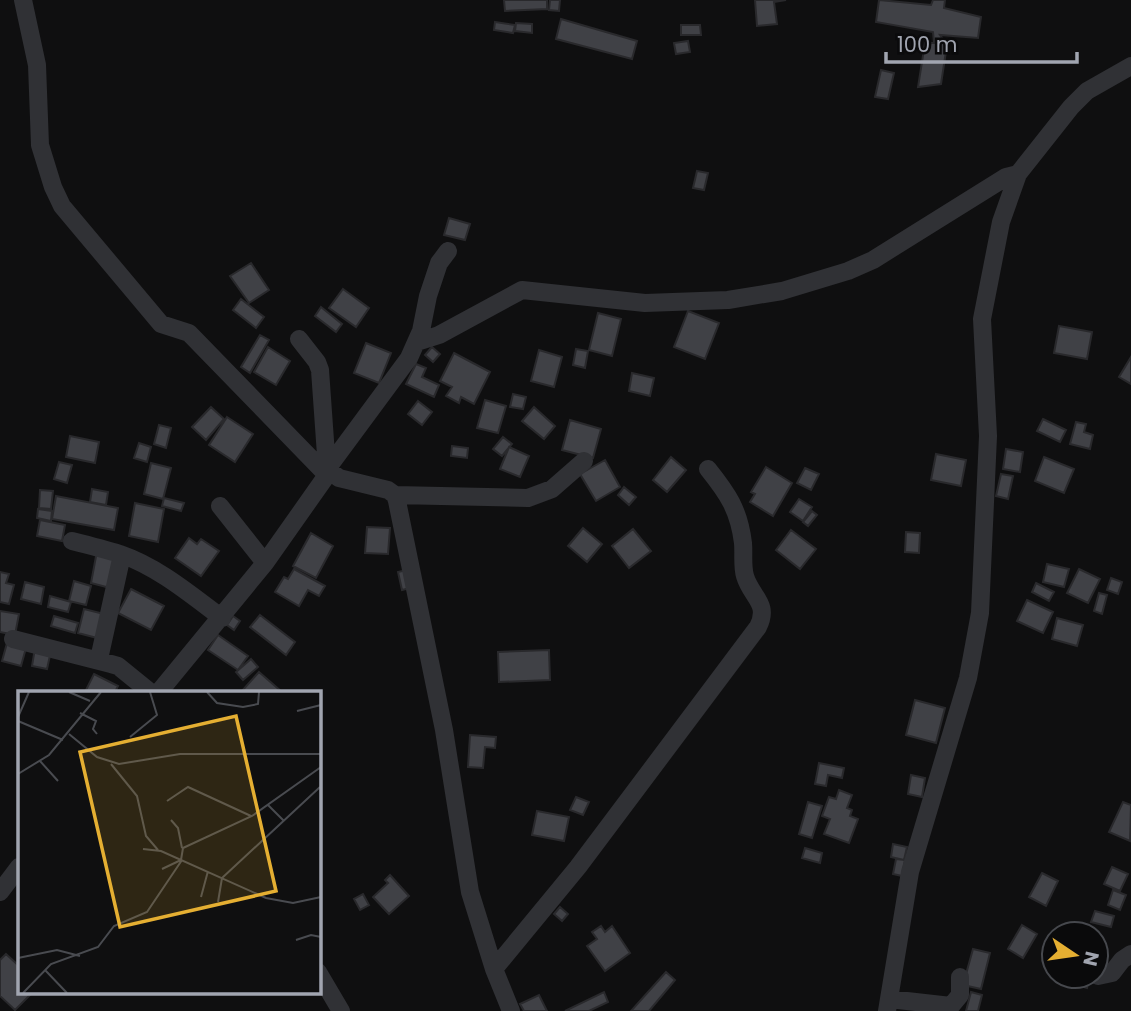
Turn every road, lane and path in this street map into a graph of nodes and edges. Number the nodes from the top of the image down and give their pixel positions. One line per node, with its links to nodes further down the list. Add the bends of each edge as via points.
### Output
1 (23, 0): 9 (street, via 37,65 40,145 62,206 161,324 190,333)
2 (1131, 66): 3 (street, via 1078,99)
3 (1018, 174): 6 (street, via 1006,177 873,260 782,291 728,300 645,303 522,290); 27 (street, via 1001,222 983,308 988,436 981,613 968,678 910,872)
4 (448, 251): 6 (street, via 439,263)
5 (299, 339): 9 (street, via 320,370)
6 (417, 342): 9 (street)
7 (584, 461): 10 (street, via 552,489 528,498)
8 (708, 469): 23 (street, via 740,519 744,572 763,617 578,867)
9 (327, 472): 10 (street); 14 (street)
10 (395, 495): 23 (street, via 444,730 470,892)
11 (220, 506): 14 (street)
12 (72, 541): 13 (street)
13 (122, 555): 15 (street, via 174,582); 17 (street)
14 (265, 563): 15 (street)
15 (222, 618): 19 (street)
16 (13, 639): 17 (street)
17 (99, 659): 18 (street, via 118,667)
18 (149, 691)
19 (160, 691)
20 (18, 868): 21 (street)
21 (0, 892)
22 (1131, 954): 24 (street)
23 (494, 969): 29 (street)
24 (1110, 973)
25 (320, 975): 28 (street)
26 (960, 977): 27 (street, via 960,995 951,1006)
27 (888, 1005)
28 (341, 1011)
29 (512, 1011)

